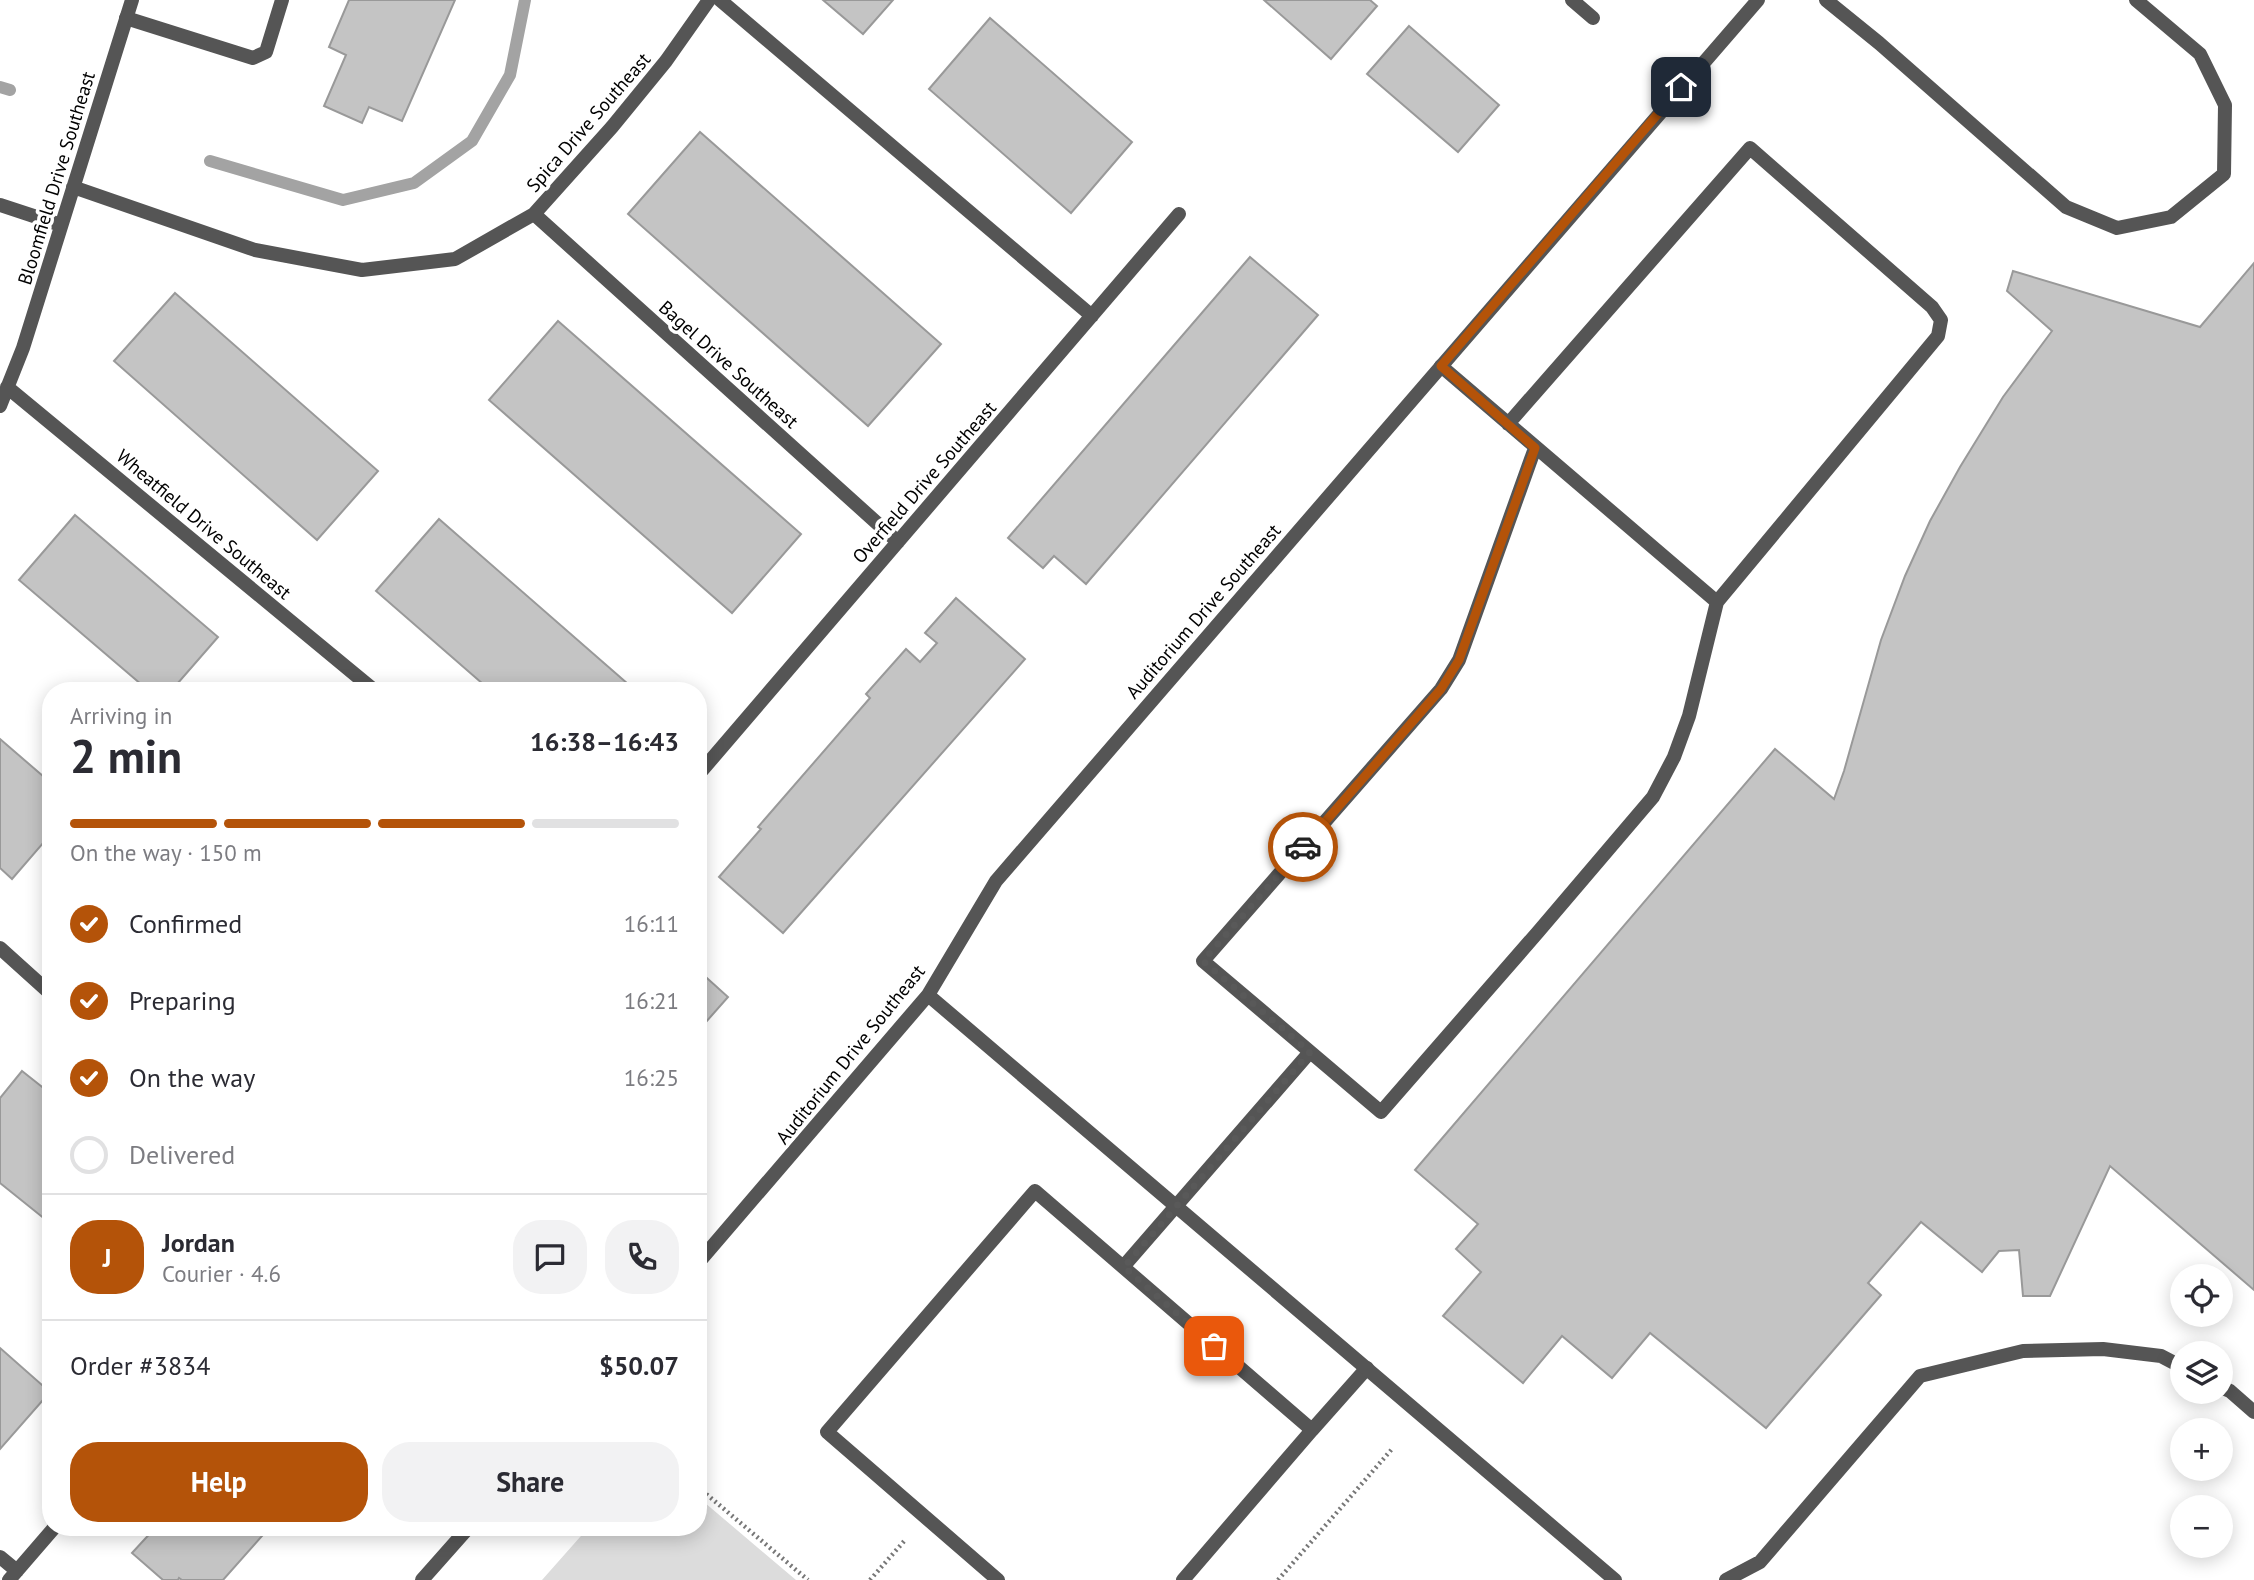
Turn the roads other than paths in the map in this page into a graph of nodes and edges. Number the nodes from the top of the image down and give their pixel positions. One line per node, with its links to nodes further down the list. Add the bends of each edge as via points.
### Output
1 (132, 0): 9 (street, Bloomfield Drive Southeast)
2 (282, 0): 9 (street, via 266,51 253,58)
3 (709, 0): 13 (street, Spica Drive Southeast, via 666,61)
4 (720, 0): 16 (street)
5 (1572, 0): 10 (street)
6 (1758, 0): 17 (street, Auditorium Drive Southeast)
7 (1826, 0): 8 (street, via 2066,207 2117,228 2171,217 2224,174 2225,105 2200,54)
8 (2136, 0)
9 (126, 18): 11 (street, Bloomfield Drive Southeast)
10 (1593, 18)
11 (73, 187): 13 (street, Spica Drive Southeast, via 255,250 362,270 455,259); 15 (street, Bloomfield Drive Southeast)
12 (0, 205): 15 (street)
13 (534, 214): 22 (street, Bagel Drive Southeast)
14 (1179, 214): 16 (street, Overfield Drive Southeast)
15 (61, 225): 18 (street, Bloomfield Drive Southeast)
16 (1092, 316): 22 (street, Overfield Drive Southeast)
17 (1441, 366): 20 (street); 28 (street, Auditorium Drive Southeast, via 996,881)
18 (8, 387): 19 (street, Bloomfield Drive Southeast); 24 (street, Wheatfield Drive Southeast)
19 (0, 406)
20 (1508, 424): 21 (street); 23 (street, via 1750,148 1932,307 1941,320 1938,336)
21 (1535, 448): 23 (street); 29 (street, via 1459,660 1441,689 1203,961)
22 (898, 542): 25 (street, Overfield Drive Southeast)
23 (1717, 602): 29 (street, via 1689,716 1653,797 1381,1112)
24 (364, 682)
25 (707, 765)
26 (0, 948): 27 (street)
27 (42, 986)
28 (928, 995): 30 (street); 31 (street, Auditorium Drive Southeast)
29 (1310, 1052): 30 (street)
30 (1177, 1205): 32 (street); 34 (street)
31 (707, 1253)
32 (1124, 1267): 37 (street); 43 (street, via 1035,1191 827,1433)
33 (2170, 1361): 46 (street, via 2103,1349 2023,1351 1920,1376 1760,1562)
34 (1367, 1368): 37 (street); 45 (street)
35 (2233, 1394): 36 (street)
36 (2254, 1412)
37 (1312, 1430): 44 (street)
38 (47, 1536): 41 (street)
39 (461, 1536): 42 (street)
40 (0, 1557): 41 (street)
41 (13, 1576)
42 (422, 1580)
43 (998, 1580)
44 (1183, 1580)
45 (1615, 1580)
46 (1726, 1580)

